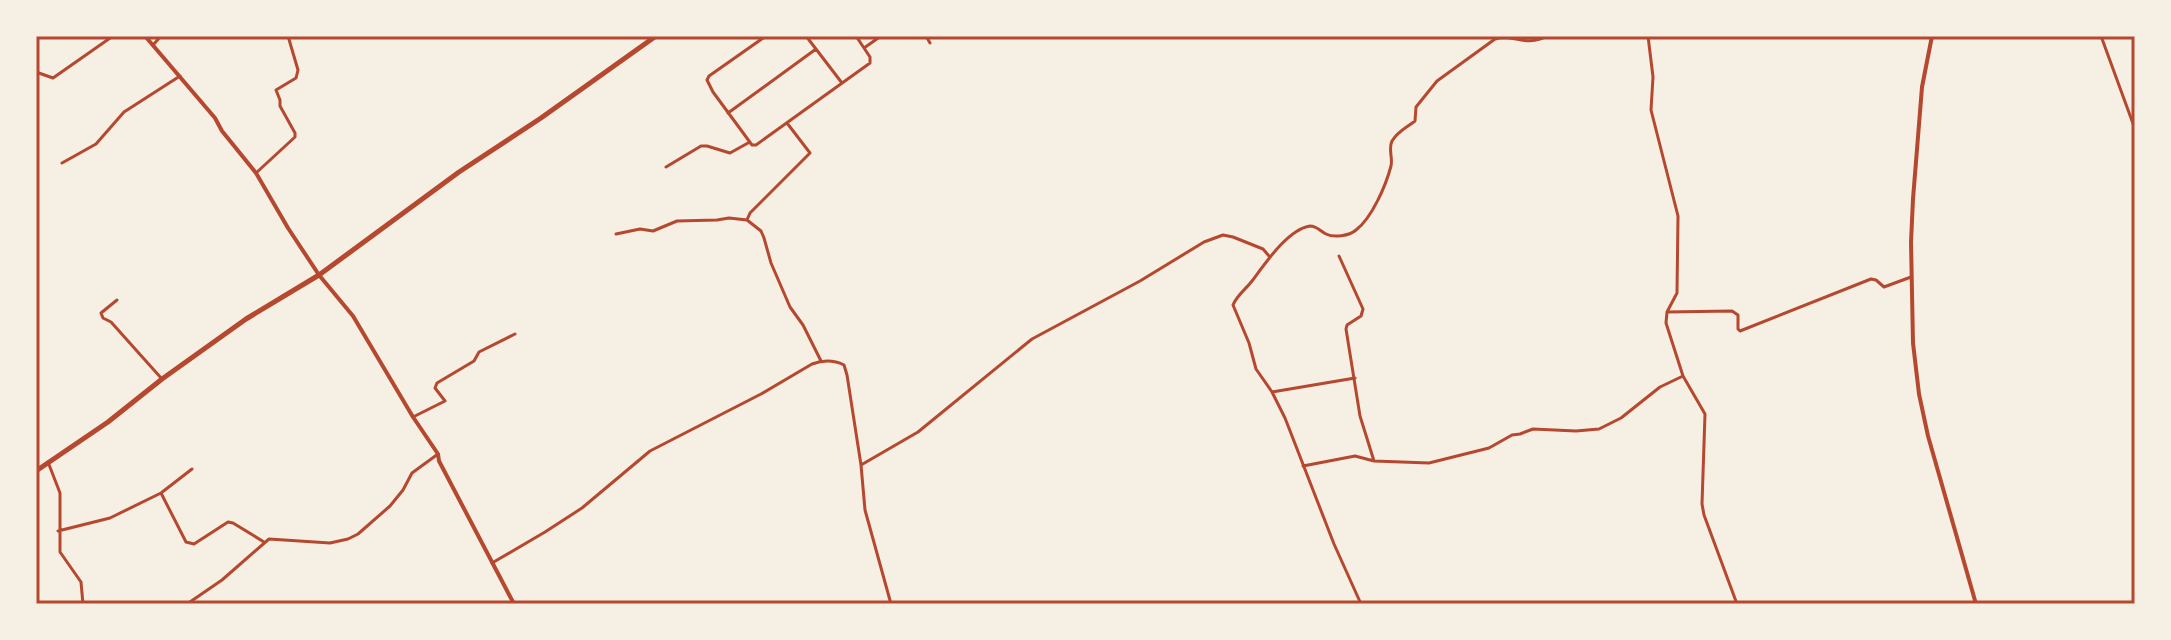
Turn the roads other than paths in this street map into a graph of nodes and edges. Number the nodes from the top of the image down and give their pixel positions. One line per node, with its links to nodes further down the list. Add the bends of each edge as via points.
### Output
1 (113, 36): 19 (street, via 53,78)
2 (145, 36): 16 (street)
3 (161, 36): 16 (street)
4 (288, 36): 28 (street, via 298,70 296,78 276,90 295,137)
5 (656, 36): 33 (main road)
6 (766, 36): 22 (street, via 709,76 708,83)
7 (806, 36): 18 (street)
8 (856, 36): 17 (street)
9 (881, 36): 17 (street)
10 (926, 36): 15 (street)
11 (1548, 36): 31 (street, via 1534,42 1495,39 1437,81 1416,107 1415,121 1391,144 1391,164 1379,199 1358,229 1341,236 1307,227)
12 (1648, 36): 36 (street, via 1651,110 1678,216 1677,293)
13 (1932, 36): 34 (street, via 1922,87)
14 (2101, 36): 24 (street)
15 (930, 43)
16 (151, 46): 20 (street)
17 (864, 48): 21 (street, via 870,63)
18 (816, 49): 21 (street); 22 (street)
19 (36, 72)
20 (180, 76): 26 (street, via 124,112 96,144); 28 (street)
21 (842, 83): 23 (street)
22 (728, 113): 25 (street)
23 (787, 123): 25 (street, via 756,145); 29 (street, via 810,153)
24 (2135, 129)
25 (748, 143): 27 (street, via 726,153 701,146)
26 (62, 163)
27 (666, 167)
28 (256, 173): 33 (street)
29 (747, 220): 30 (street, via 677,221 653,231); 38 (street, via 761,231 790,307)
30 (616, 234)
31 (1269, 256): 42 (street, via 1233,305 1256,369); 47 (street, via 1233,237 1204,242 1032,339 918,432)
32 (1339, 256): 40 (street, via 1363,309 1346,329)
33 (319, 275): 41 (main road); 43 (street, via 353,316)
34 (1911, 277): 36 (street, via 1884,287 1871,279 1740,331 1738,315 1732,311); 61 (street, via 1913,343 1925,422)
35 (117, 300): 41 (street, via 101,313 103,318)
36 (1667, 312): 39 (street, via 1667,329)
37 (515, 334): 43 (street, via 437,383 445,401)
38 (821, 361): 47 (street, via 844,365); 54 (street, via 650,451 582,508)
39 (1683, 376): 45 (street, via 1599,429 1533,429 1489,448 1429,463); 60 (street, via 1705,414 1702,504)
40 (1355, 378): 42 (street); 45 (street)
41 (162, 379): 46 (main road)
42 (1272, 392): 48 (street)
43 (413, 417): 44 (street)
44 (438, 454): 53 (street, via 412,473 390,506 358,534 330,543); 54 (street)
45 (1374, 461): 48 (street, via 1355,456)
46 (48, 462): 50 (main road); 52 (street, via 60,493)
47 (861, 465): 58 (street, via 865,510)
48 (1303, 466): 59 (street)
49 (192, 469): 51 (street)
50 (36, 471)
51 (161, 493): 52 (street, via 110,518); 53 (street, via 190,544 228,522)
52 (58, 531): 55 (street, via 60,552 81,582)
53 (264, 542): 56 (street)
54 (492, 563): 57 (street)
55 (83, 604)
56 (187, 604)
57 (514, 604)
58 (891, 604)
59 (1361, 604)
60 (1737, 604)
61 (1976, 604)

